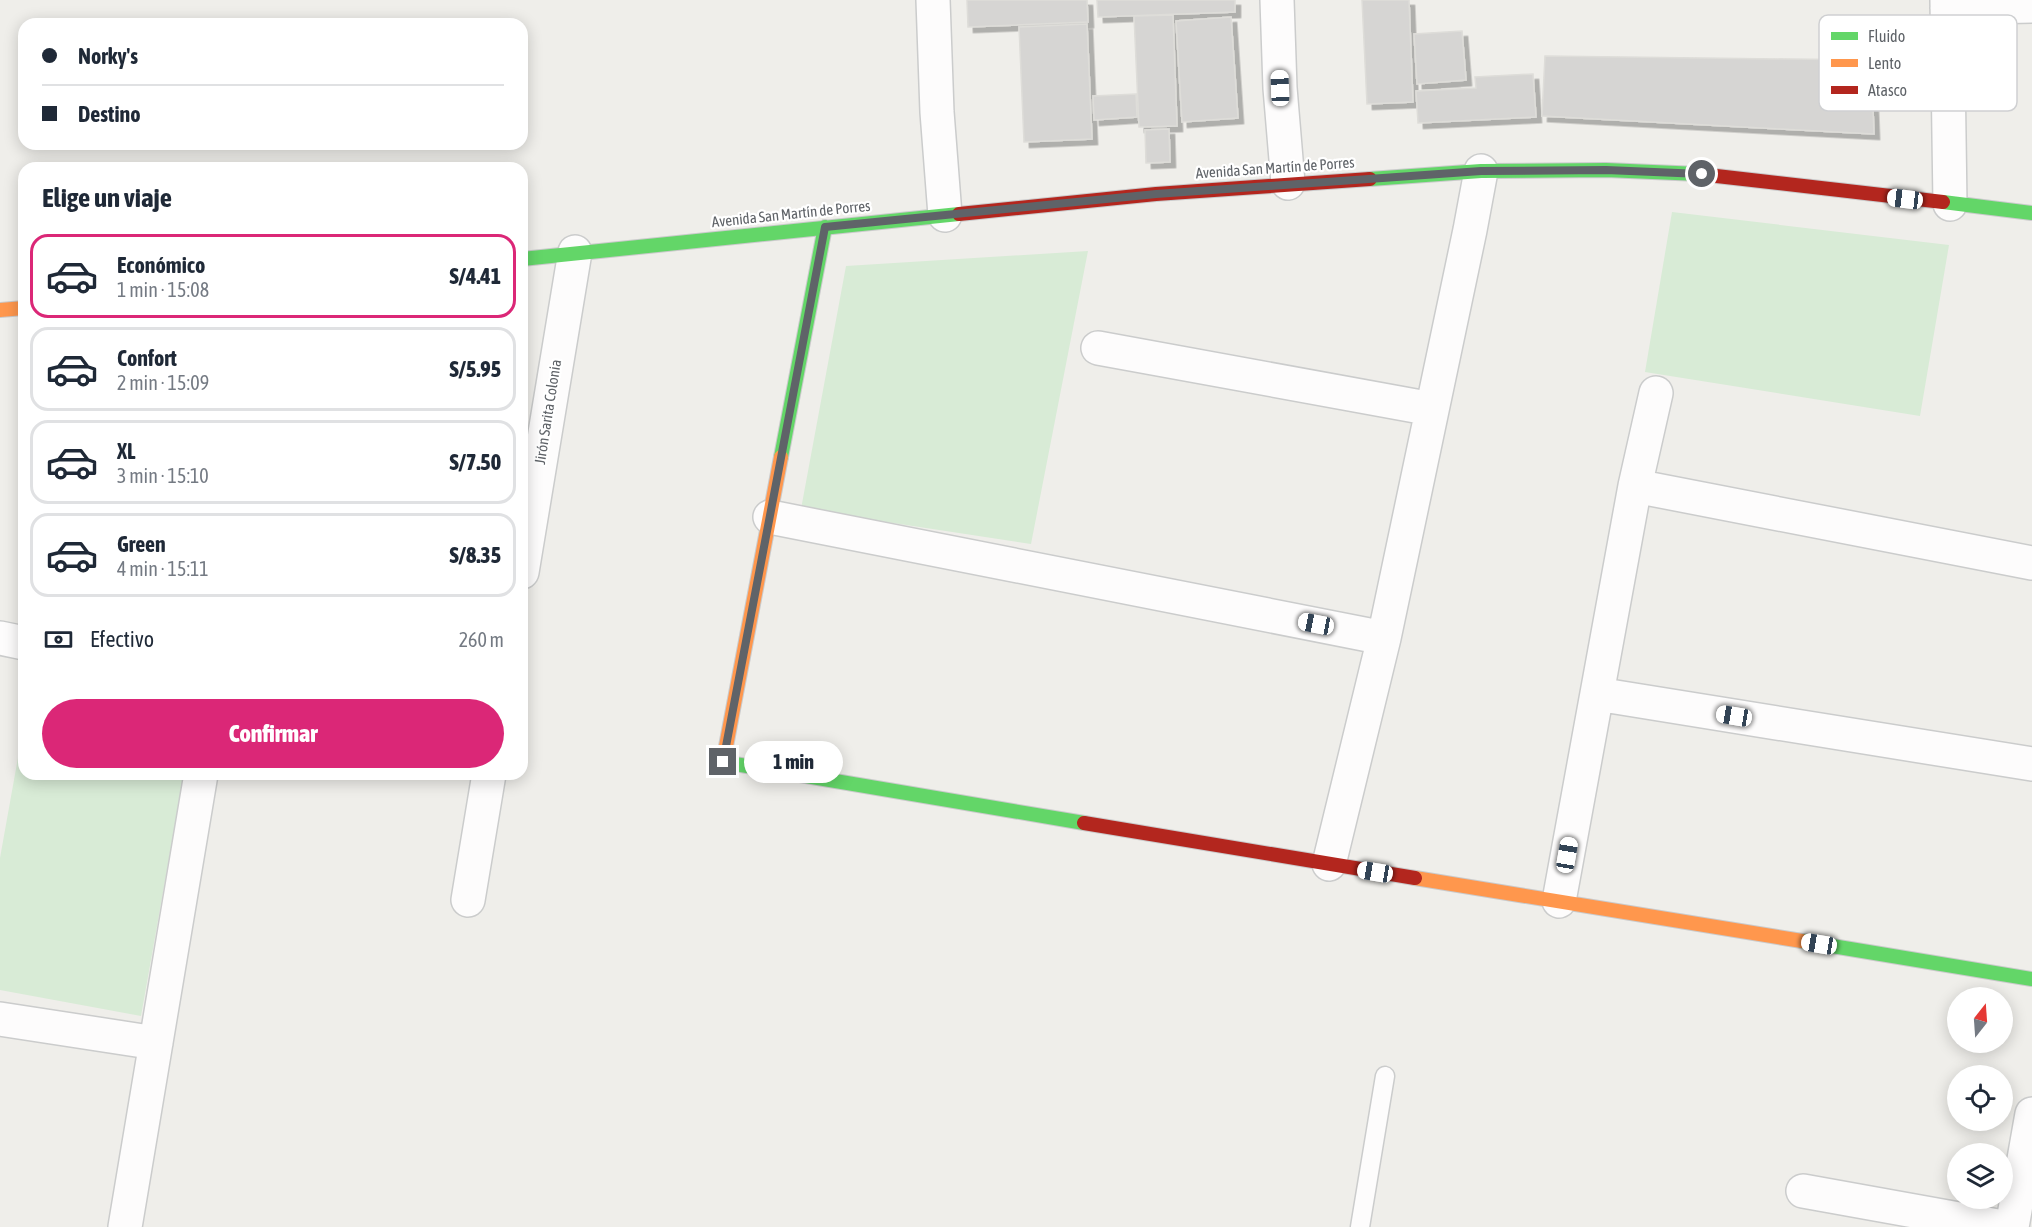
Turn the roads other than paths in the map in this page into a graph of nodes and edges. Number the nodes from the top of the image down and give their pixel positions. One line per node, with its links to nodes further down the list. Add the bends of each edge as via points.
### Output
1 (933, 0): 10 (street)
2 (1276, 0): 7 (street)
3 (1947, 4): 4 (street)
4 (2032, 6)
5 (1949, 111): 8 (street)
6 (1481, 171): 7 (street, Avenida San Martín de Porres); 8 (street, Avenida San Martín de Porres, via 1702,174); 18 (street)
7 (1288, 183): 10 (street, Avenida San Martín de Porres)
8 (1950, 204): 9 (street, Avenida San Martín de Porres)
9 (2032, 213)
10 (945, 215): 11 (street, Avenida San Martín de Porres)
11 (825, 227): 12 (street, Avenida San Martín de Porres); 20 (street)
12 (575, 252): 13 (street, Avenida San Martín de Porres); 21 (street, Jirón Sarita Colonia)
13 (528, 258)
14 (18, 308): 15 (street)
15 (0, 310)
16 (1098, 348): 18 (street)
17 (1656, 393): 19 (street)
18 (1432, 409): 24 (street)
19 (1635, 486): 22 (street); 26 (street)
20 (770, 517): 24 (street); 30 (street, via 723,762)
21 (528, 536)
22 (2032, 563)
23 (0, 638): 25 (street)
24 (1384, 638): 30 (street)
25 (18, 642)
26 (1597, 694): 27 (street); 32 (street)
27 (2032, 764)
28 (200, 780): 35 (street)
29 (488, 780): 31 (street)
30 (1329, 864): 32 (street)
31 (468, 900)
32 (1559, 901): 33 (street)
33 (2032, 979)
34 (0, 1018): 35 (street)
35 (156, 1043): 39 (street)
36 (1385, 1076): 40 (lane)
37 (2032, 1114): 42 (street)
38 (1803, 1191): 41 (street)
39 (124, 1227)
40 (1360, 1227)
41 (2003, 1227)
42 (2012, 1227)

